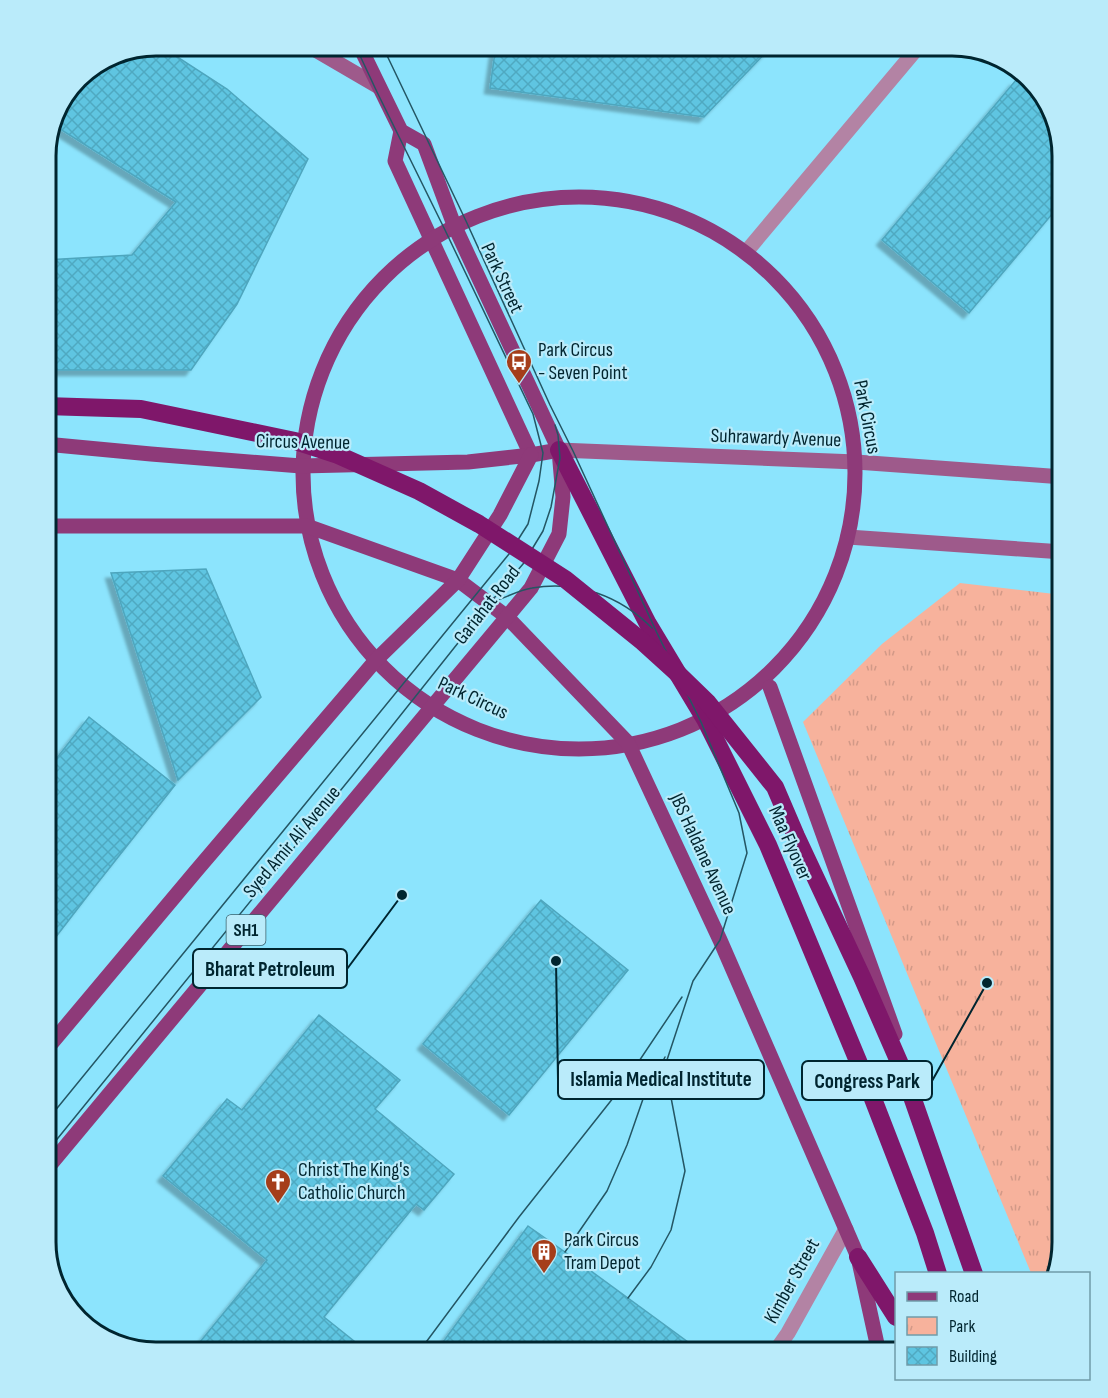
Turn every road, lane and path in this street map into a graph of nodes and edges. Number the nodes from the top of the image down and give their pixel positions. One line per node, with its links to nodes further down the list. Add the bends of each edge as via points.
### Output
1 (326, 56): 4 (main road)
2 (364, 56): 4 (main road, Park Street)
3 (911, 56): 8 (street)
4 (379, 87): 5 (main road, Park Street)
5 (401, 131): 6 (main road, Park Street, via 424,144); 7 (main road, via 394,160)
6 (454, 225): 7 (main road, Park Circus); 8 (main road, Park Circus, via 527,200 603,197 679,214); 11 (main road, Park Street)
7 (432, 240): 12 (main road); 14 (main road, Park Circus, via 395,265 348,318 316,382)
8 (746, 252): 13 (main road, Park Circus, via 803,310 840,382)
9 (56, 406): 32 (highway, bridge, via 141,409 295,441 338,455 419,491 479,524 565,579 659,656 708,703 775,787 903,1071)
10 (56, 445): 14 (main road, Circus Avenue)
11 (559, 450): 12 (main road, Circus Avenue); 13 (main road, Suhrawardy Avenue); 21 (main road, Gariahat Road, via 563,497 559,534 531,588); 25 (highway, Maa Flyover, via 648,624)
12 (531, 455): 14 (main road, Circus Avenue, via 468,462); 20 (main road, Gariahat Road, via 500,515)
13 (856, 462): 15 (main road, Suhrawardy Avenue); 18 (main road, Park Circus)
14 (301, 466): 17 (main road, Park Circus)
15 (1052, 476)
16 (56, 526): 17 (main road)
17 (307, 526): 20 (main road, JBS Haldane Avenue); 22 (main road, Park Circus, via 333,598)
18 (848, 537): 19 (main road); 23 (main road, Park Circus, via 819,611)
19 (1052, 551)
20 (458, 580): 21 (main road, JBS Haldane Avenue); 22 (main road, Gariahat Road)
21 (507, 617): 24 (main road, Gariahat Road); 26 (main road, JBS Haldane Avenue)
22 (376, 660): 24 (main road, Park Circus); 27 (main road)
23 (770, 687): 25 (main road, Park Circus); 33 (main road, Maa Flyover)
24 (433, 706): 26 (main road, Park Circus, via 483,731 537,745 593,748); 28 (main road, Syed Amir Ali Avenue / SH1)
25 (705, 719): 26 (main road, Park Circus, via 689,730); 31 (highway, Maa Flyover, via 768,845 863,1073)
26 (628, 743): 29 (main road, JBS Haldane Avenue, via 720,940)
27 (56, 1038)
28 (56, 1158)
29 (846, 1229): 30 (main road, JBS Haldane Avenue); 35 (street, Kimber Street)
30 (858, 1257): 34 (highway); 36 (main road, JBS Haldane Avenue)
31 (937, 1272)
32 (973, 1272)
33 (983, 1272)
34 (895, 1314)
35 (782, 1342)
36 (877, 1342)

